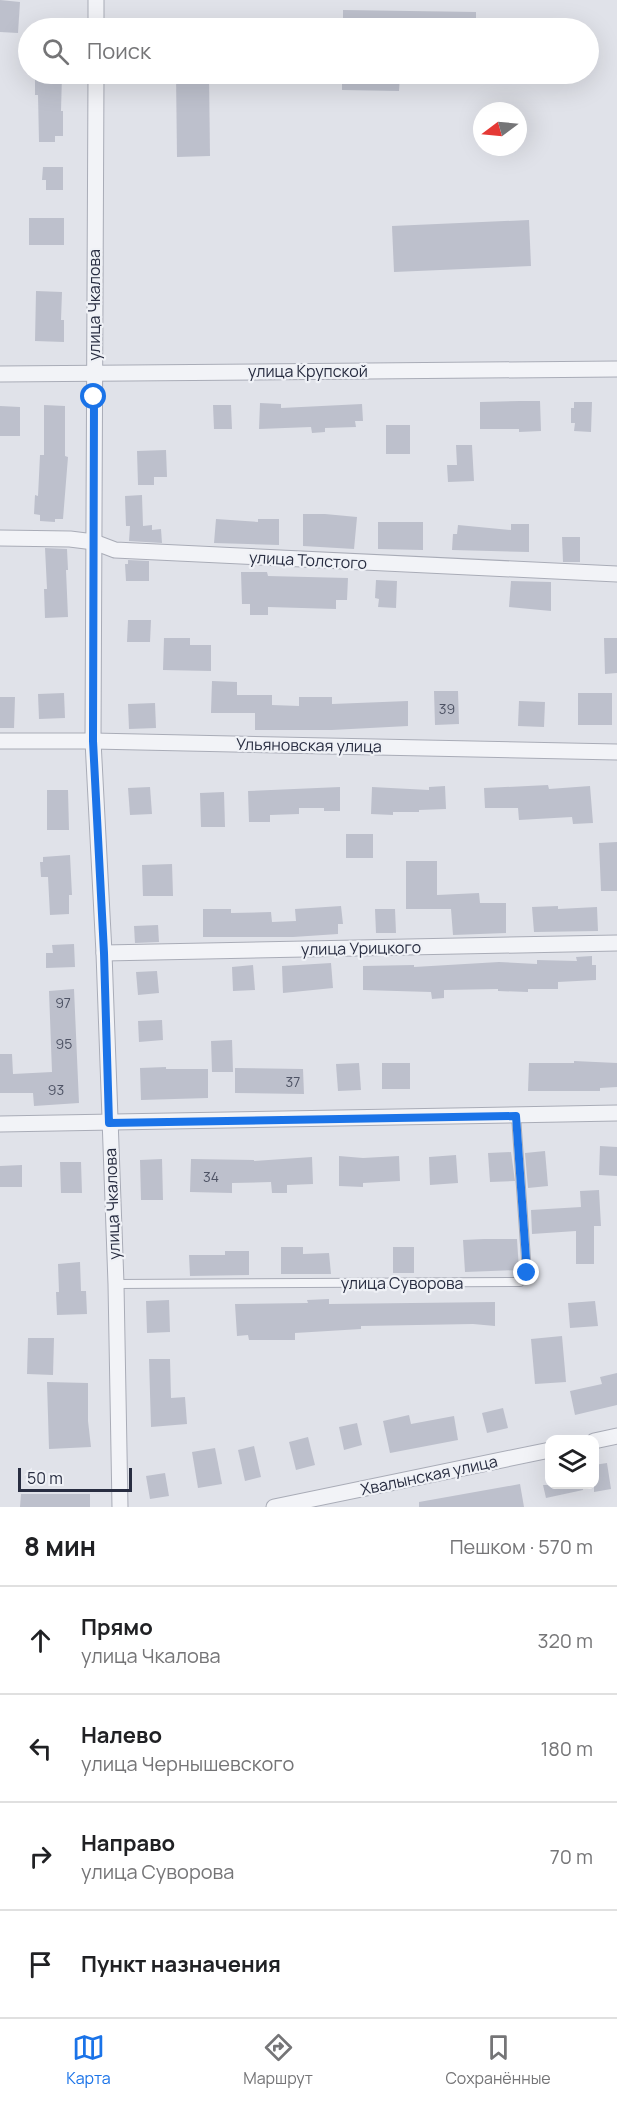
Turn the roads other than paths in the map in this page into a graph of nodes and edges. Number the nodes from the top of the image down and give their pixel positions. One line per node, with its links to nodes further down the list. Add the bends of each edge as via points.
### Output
1 (96, 0): 2 (street)
2 (96, 18)
3 (96, 84): 5 (street, улица Чкалова)
4 (617, 369): 5 (street, улица Крупской)
5 (94, 372): 6 (street, улица Крупской); 8 (street, улица Чкалова)
6 (0, 374)
7 (0, 538): 8 (street, улица Толстого)
8 (94, 542): 9 (street, улица Толстого, via 115,550); 11 (street, улица Чкалова)
9 (617, 574)
10 (0, 741): 11 (street, Ульяновская улица)
11 (93, 741): 12 (street, Ульяновская улица); 14 (street, улица Чкалова)
12 (617, 752)
13 (617, 943): 14 (street, улица Урицкого)
14 (104, 953): 17 (street, улица Чкалова)
15 (617, 1113): 16 (street)
16 (516, 1116): 17 (street); 19 (lane, улица Суворова, via 527,1273 520,1282)
17 (109, 1123): 18 (street); 19 (street, улица Чкалова)
18 (0, 1124)
19 (116, 1284): 23 (street, улица Чкалова)
20 (617, 1436): 21 (street)
21 (599, 1440)
22 (545, 1451): 24 (street, Хвалынская улица)
23 (120, 1507)
24 (274, 1507)

